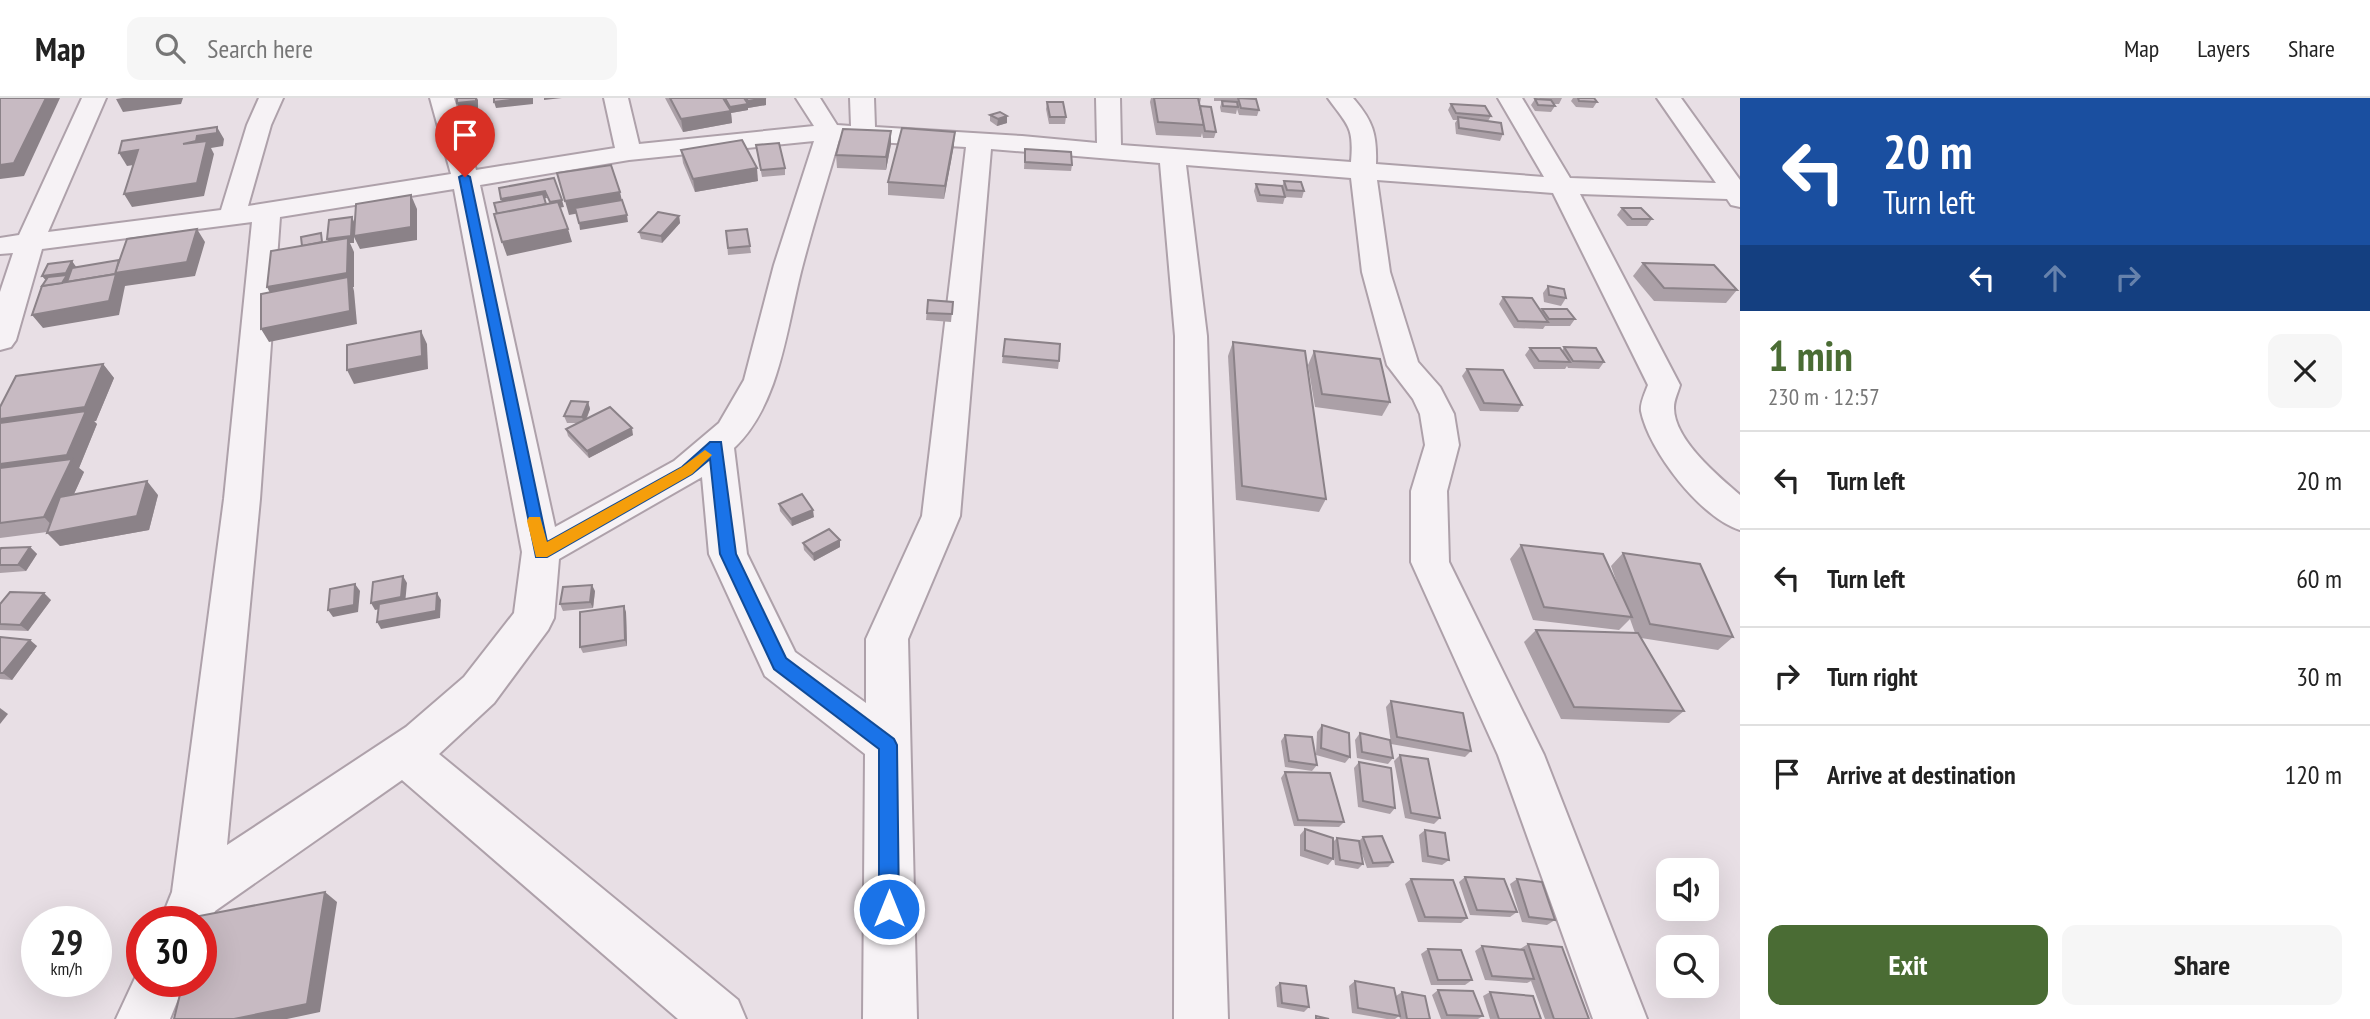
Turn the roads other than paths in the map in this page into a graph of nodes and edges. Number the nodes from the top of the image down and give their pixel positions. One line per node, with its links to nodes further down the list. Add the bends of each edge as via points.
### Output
1 (94, 98): 22 (street)
2 (271, 98): 21 (street, via 259,125)
3 (442, 98): 18 (street)
4 (616, 98): 15 (street)
5 (808, 98): 11 (street)
6 (862, 98): 12 (street)
7 (1108, 98): 14 (street)
8 (1340, 98): 17 (street, via 1365,136)
9 (1510, 98): 19 (street)
10 (1669, 98): 20 (street)
11 (829, 132): 12 (street); 15 (street); 25 (street, via 788,265 760,380 732,431)
12 (863, 132): 13 (street)
13 (979, 140): 14 (street); 28 (street, via 941,516 887,639)
14 (1109, 152): 16 (street)
15 (629, 153): 18 (street)
16 (1172, 156): 17 (street); 36 (street, via 1191,336)
17 (1363, 170): 19 (street); 37 (street, via 1376,272 1393,333 1403,365 1437,414 1442,444 1429,492 1430,562 1521,755)
18 (465, 177): 21 (street); 27 (street)
19 (1564, 186): 20 (street); 26 (street, via 1664,385 1657,408 1669,443 1692,473)
20 (1738, 194)
21 (249, 214): 22 (street); 30 (street, via 242,499)
22 (31, 240): 23 (street); 24 (street)
23 (0, 246)
24 (0, 340)
25 (716, 445): 27 (street, via 687,470); 28 (street, via 728,554 780,663)
26 (1740, 516)
27 (541, 552): 29 (street, via 534,618 479,691)
28 (888, 745): 35 (street)
29 (404, 753): 31 (street); 34 (street)
30 (191, 906)
31 (194, 906)
32 (153, 997): 33 (street)
33 (143, 1019)
34 (719, 1019)
35 (890, 1019)
36 (1201, 1019)
37 (1620, 1019)

